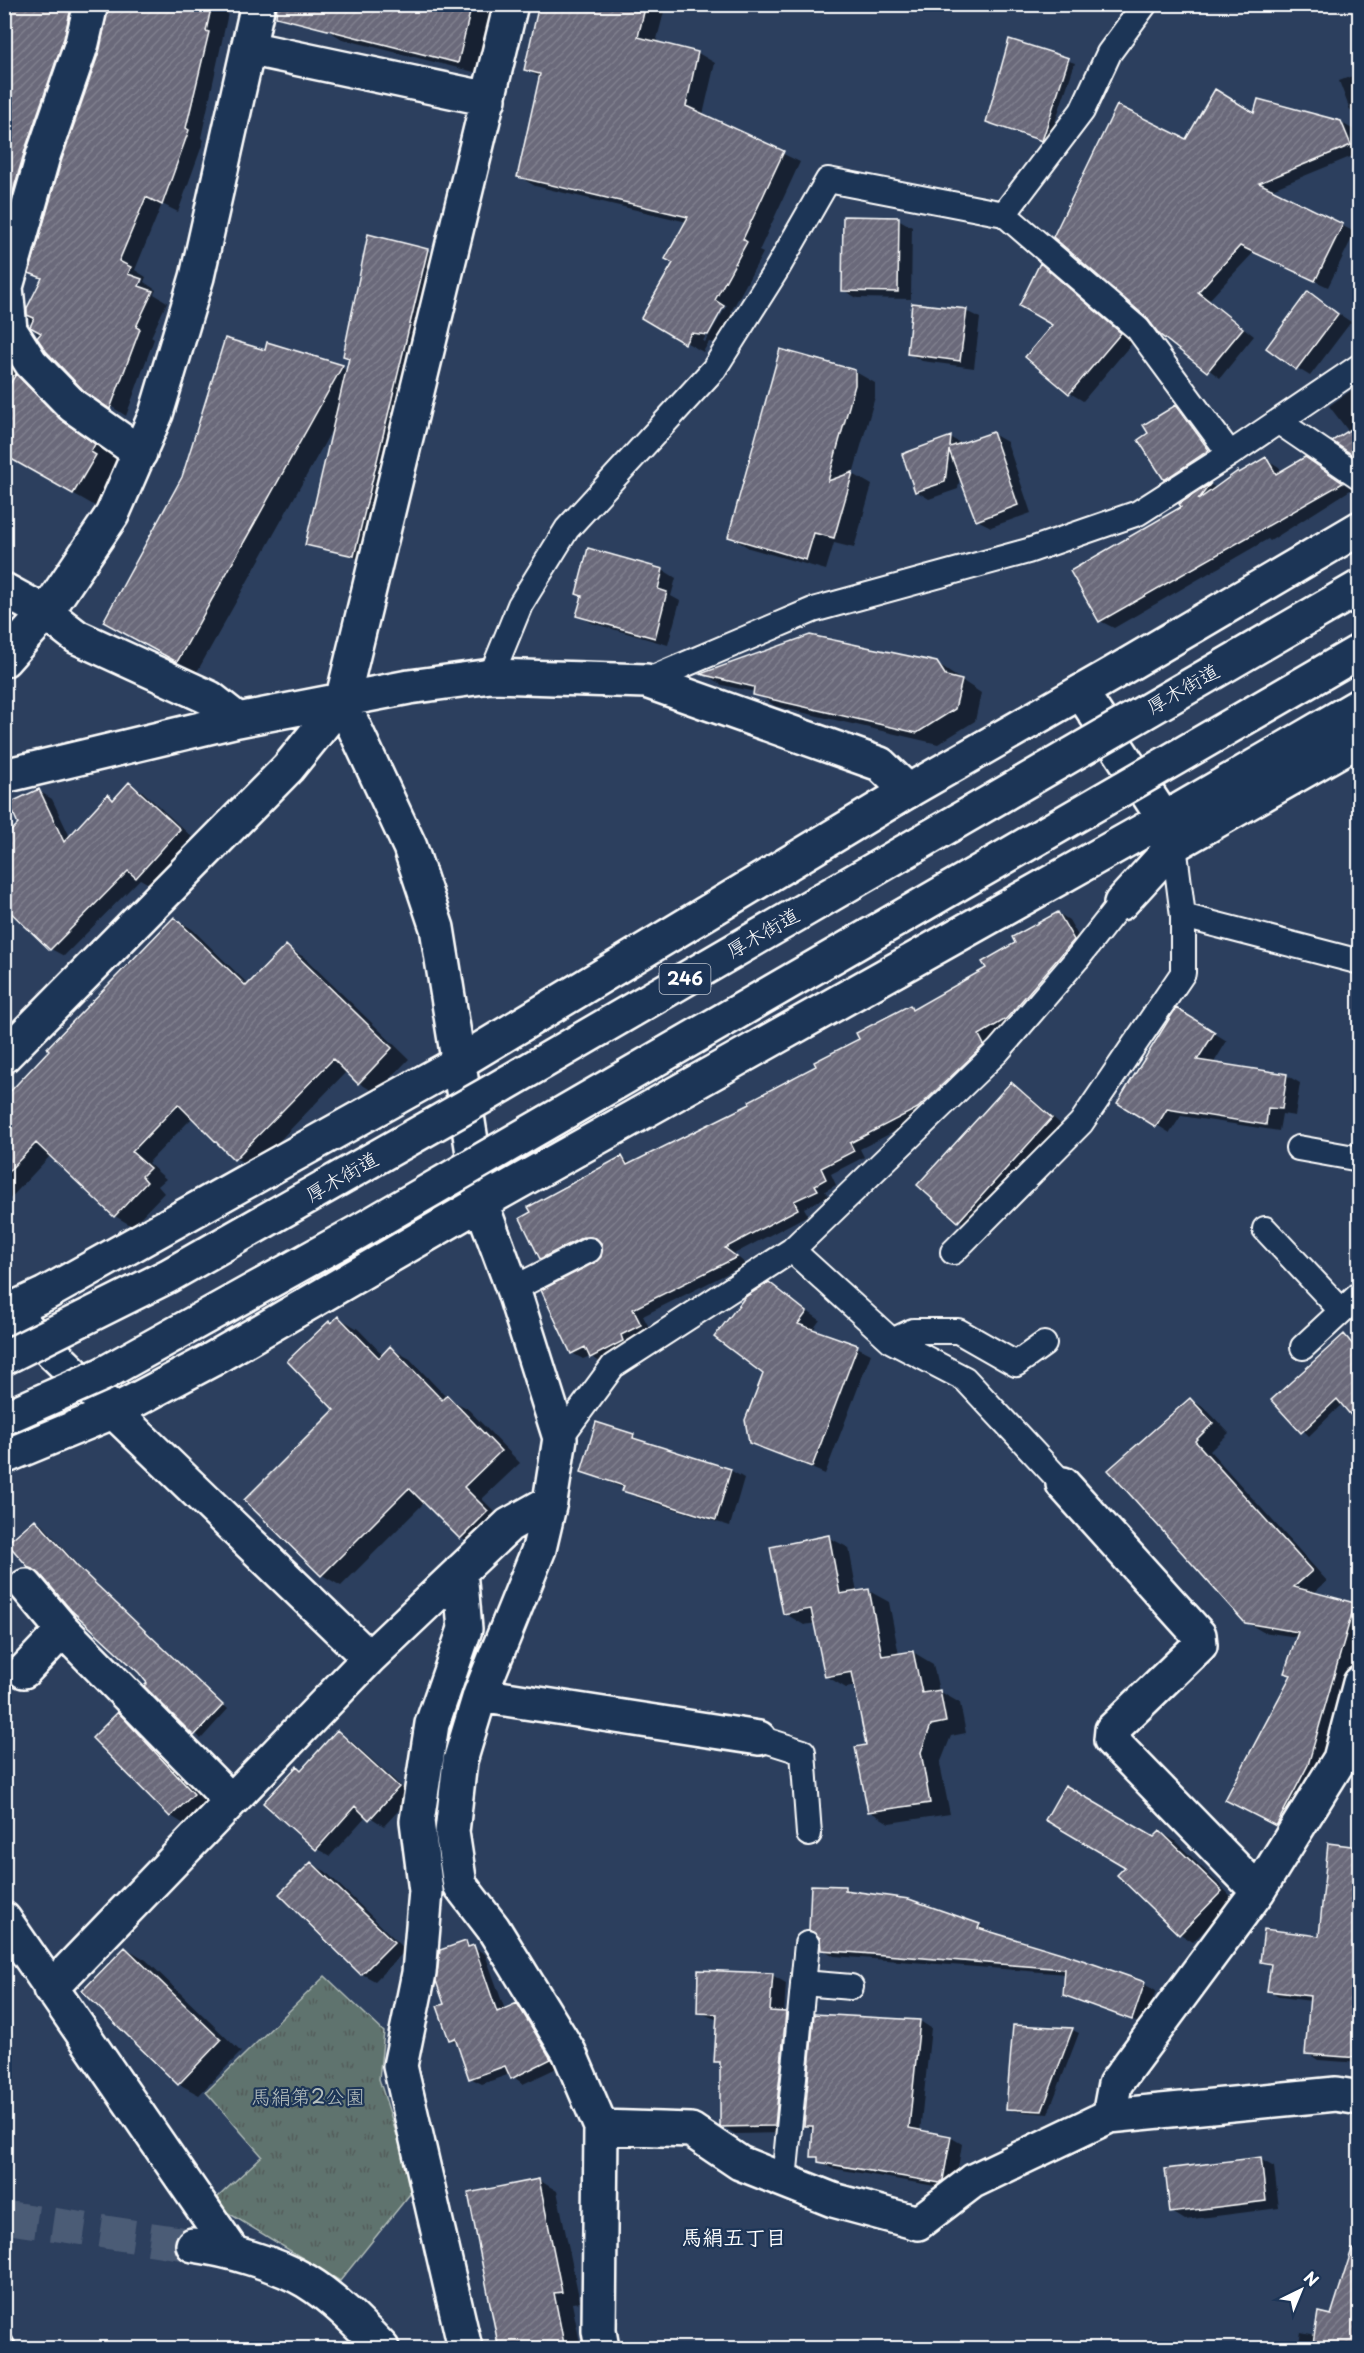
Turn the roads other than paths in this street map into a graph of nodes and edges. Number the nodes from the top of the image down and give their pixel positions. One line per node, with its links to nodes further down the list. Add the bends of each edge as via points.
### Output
1 (91, 4): 10 (main road, via 6,287 10,330 31,363 73,406)
2 (258, 4): 5 (main road)
3 (511, 4): 6 (main road)
4 (1145, 4): 7 (lane, via 1109,53 1082,111)
5 (248, 48): 6 (main road); 10 (main road, via 197,277)
6 (489, 99): 22 (main road)
7 (1004, 214): 11 (lane, via 1138,329); 19 (lane, via 828,180 714,369 567,529 520,605)
8 (1359, 366): 9 (lane)
9 (1279, 422): 11 (lane); 12 (lane)
10 (140, 453): 16 (main road, via 112,515)
11 (1230, 454): 20 (lane, via 1138,513 1028,551 813,610)
12 (1359, 477)
13 (1359, 528): 21 (main road)
14 (1359, 587): 48 (main road, 厚木街道 / 246, bridge, via 209,1253)
15 (4, 590): 16 (main road)
16 (46, 613): 18 (main road); 24 (main road, via 77,637 210,698)
17 (1359, 651): 50 (main road, 246, bridge, via 358,1232 103,1374)
18 (4, 660)
19 (491, 676): 20 (main road); 22 (main road)
20 (646, 681): 27 (main road, via 880,764)
21 (1082, 692): 27 (main road); 28 (main road)
22 (342, 701): 24 (main road); 32 (main road, via 288,768); 33 (main road, via 410,847 437,928)
23 (1359, 705): 28 (main road)
24 (238, 720): 26 (main road)
25 (1359, 739): 28 (main road)
26 (4, 776)
27 (908, 791): 33 (main road)
28 (1169, 832): 29 (main road); 30 (lane); 36 (main road)
29 (1121, 903): 39 (lane, via 998,1051)
30 (1183, 916): 31 (lane); 40 (lane, via 1183,973 1081,1123)
31 (1359, 962)
32 (4, 1056)
33 (458, 1063): 36 (main road); 43 (main road, via 45,1294)
34 (1298, 1148): 35 (lane)
35 (1359, 1160)
36 (481, 1203): 41 (main road); 49 (main road, via 211,1360)
37 (1265, 1228): 44 (lane)
38 (589, 1250): 41 (lane)
39 (792, 1250): 45 (lane); 51 (lane, via 613,1366)
40 (953, 1252)
41 (513, 1289): 51 (main road)
42 (1359, 1294): 44 (lane)
43 (6, 1310): 49 (main road)
44 (1340, 1310): 47 (lane)
45 (892, 1341): 46 (lane, via 913,1331 958,1331 1016,1364); 53 (lane, via 965,1379)
46 (1044, 1344)
47 (1303, 1347)
48 (4, 1358)
49 (115, 1411): 52 (main road); 58 (main road)
50 (4, 1418)
51 (560, 1438): 54 (main road)
52 (4, 1457)
53 (1063, 1484): 66 (main road, via 1199,1635 1200,1645 1112,1730 1111,1740)
54 (550, 1502): 55 (main road, via 509,1525); 61 (main road, via 539,1549)
55 (460, 1571): 58 (main road); 79 (main road, via 465,1629 432,1724 417,1821 426,1891 419,1973 400,2067)
56 (26, 1586): 57 (main road)
57 (63, 1630): 59 (main road); 64 (main road)
58 (369, 1658): 64 (main road)
59 (24, 1671)
60 (1359, 1683): 63 (main road)
61 (480, 1695): 62 (main road); 74 (main road, via 460,1761 452,1832 460,1885 493,1928 569,2052)
62 (759, 1738): 65 (lane, via 803,1752)
63 (1350, 1760): 66 (main road)
64 (231, 1801): 71 (main road)
65 (809, 1834)
66 (1258, 1891): 73 (main road, via 1115,2084)
67 (4, 1920): 71 (main road)
68 (807, 1944): 69 (lane)
69 (803, 1983): 70 (lane); 75 (lane)
70 (851, 1987)
71 (50, 1989): 77 (main road)
72 (1359, 2098): 73 (main road, via 1336,2094)
73 (1109, 2116): 75 (main road, via 973,2181 918,2223 833,2200)
74 (601, 2127): 75 (main road, via 691,2130 740,2163); 80 (main road)
75 (784, 2180)
76 (193, 2245): 77 (main road)
77 (232, 2251): 78 (main road, via 306,2281)
78 (382, 2349)
79 (465, 2349)
80 (602, 2349)

